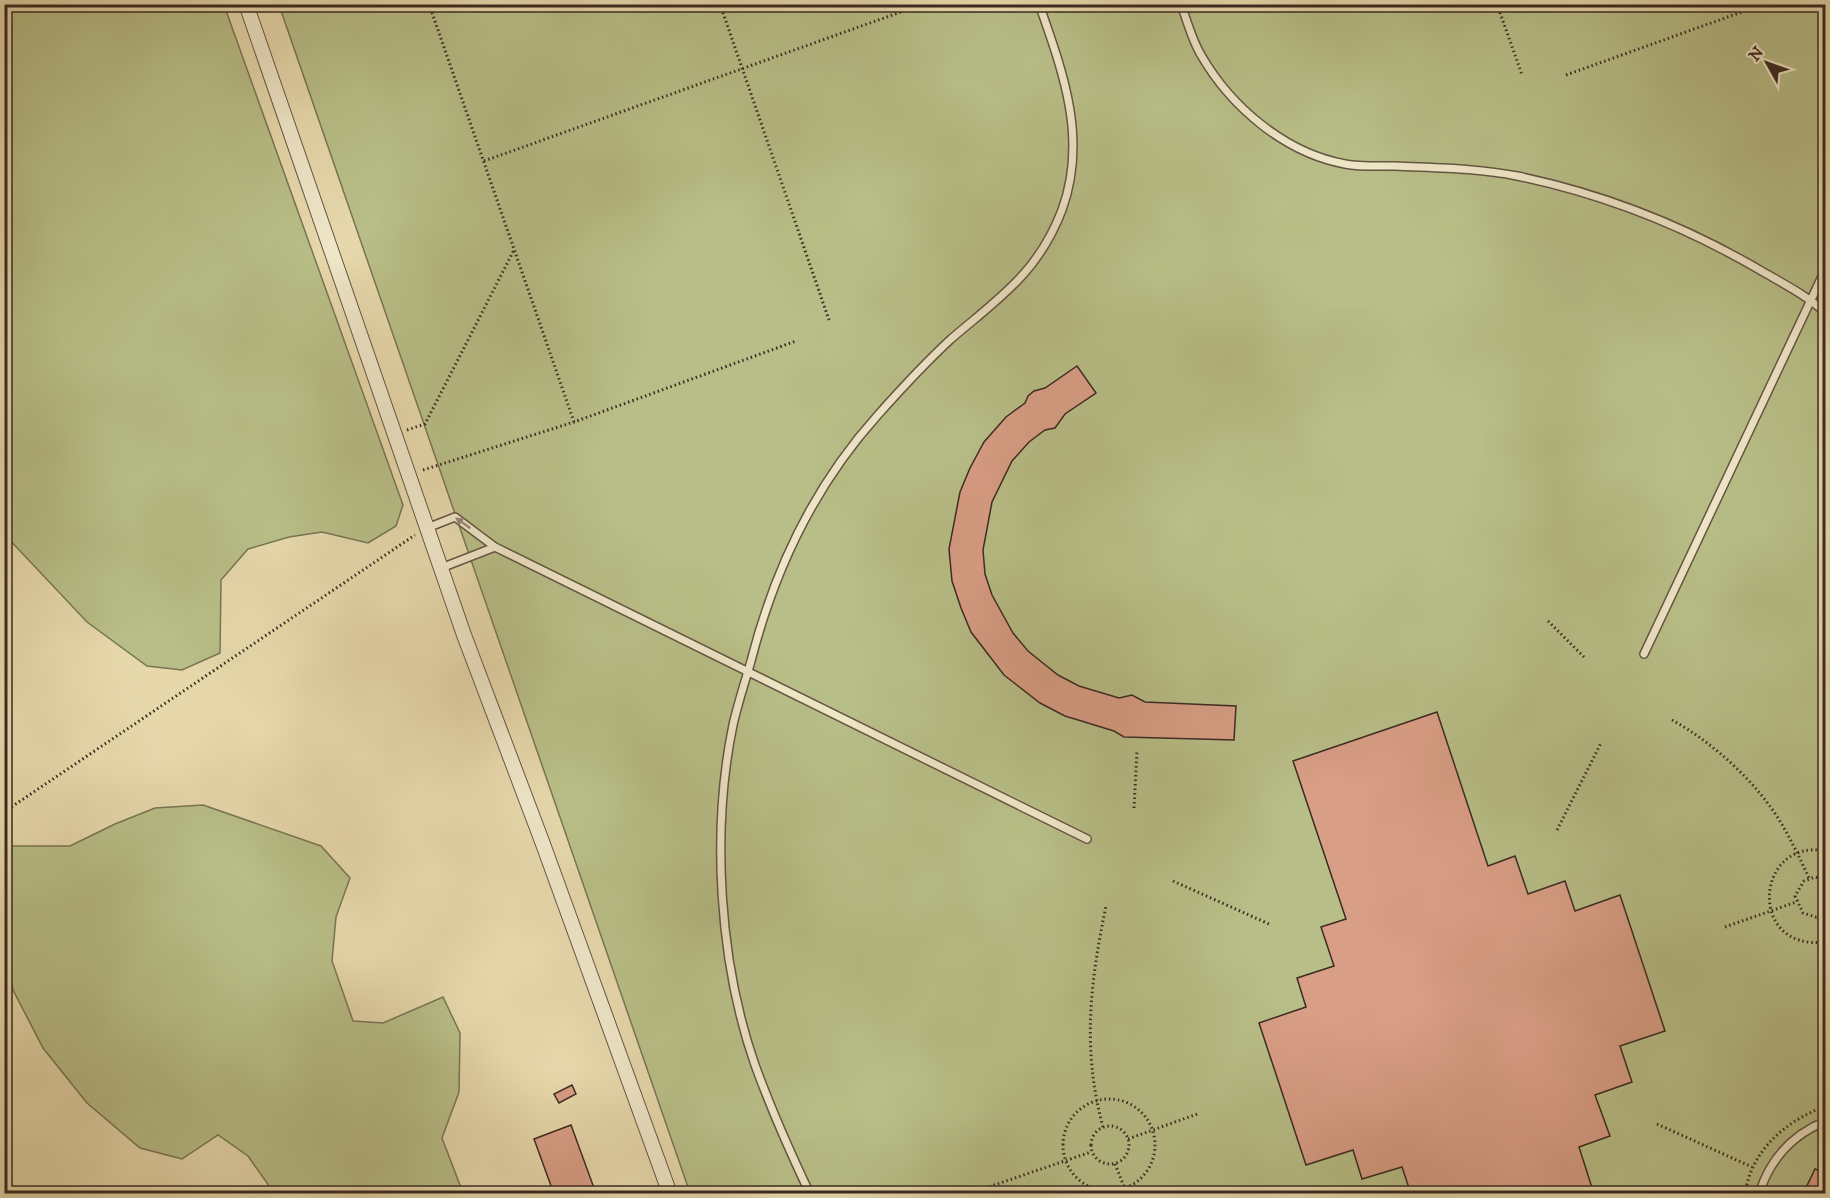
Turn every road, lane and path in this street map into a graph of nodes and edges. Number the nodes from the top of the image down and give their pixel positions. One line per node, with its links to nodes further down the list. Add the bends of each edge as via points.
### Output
1 (246, 4): 20 (street)
2 (429, 4): 12 (path)
3 (720, 4): 9 (path)
4 (923, 4): 9 (path)
5 (1039, 4): 28 (lane, via 1071,106 1071,176 1062,210 1046,245 1019,281 920,369 875,418 832,474 776,581)
6 (1181, 4): 15 (lane, via 1200,54 1228,92 1270,132 1315,155 1346,164 1448,168 1515,176 1582,192 1730,252)
7 (1497, 4): 10 (path)
8 (1764, 4): 11 (path)
9 (742, 69): 12 (path); 17 (path)
10 (1522, 75)
11 (1566, 75)
12 (484, 161): 13 (path)
13 (514, 250): 19 (path); 20 (path, via 425,424)
14 (1826, 268): 15 (lane)
15 (1811, 300): 16 (lane); 26 (lane)
16 (1826, 312)
17 (830, 320)
18 (796, 341): 19 (path)
19 (574, 422): 21 (path)
20 (394, 434): 21 (street)
21 (408, 475): 22 (street)
22 (427, 528): 23 (lane, one-way to 22, via 456,517); 24 (street); 33 (path)
23 (495, 547): 24 (lane); 28 (lane)
24 (441, 568): 61 (street)
25 (1548, 621): 27 (path)
26 (1644, 654)
27 (1586, 659)
28 (748, 671): 35 (lane); 62 (lane, via 733,726 722,801 722,880 729,945 754,1062 780,1131)
29 (1672, 720): 37 (path, via 1722,757 1757,791 1784,827)
30 (1601, 743): 34 (path)
31 (1137, 751): 32 (path)
32 (1134, 808)
33 (4, 812)
34 (1557, 830)
35 (1088, 839)
36 (1826, 851): 37 (path)
37 (1797, 854): 38 (path); 43 (path, via 1785,861 1770,884)
38 (1809, 878): 39 (path); 41 (path, via 1796,890)
39 (1826, 880)
40 (1173, 882): 45 (path)
41 (1796, 902): 43 (path); 44 (path, via 1809,916)
42 (1106, 906): 49 (path, via 1090,997 1089,1040)
43 (1770, 911): 46 (path); 48 (path, via 1787,935 1806,942)
44 (1824, 915): 47 (path)
45 (1269, 924)
46 (1725, 927)
47 (1826, 932)
48 (1826, 942)
49 (1096, 1101): 53 (path); 54 (path, via 1131,1104 1148,1119); 57 (path, via 1075,1114 1068,1125 1064,1137)
50 (1200, 1113): 54 (path)
51 (1826, 1121): 65 (lane, via 1800,1134 1776,1157)
52 (1657, 1124): 59 (path)
53 (1103, 1127): 55 (path, via 1121,1129); 56 (path, via 1091,1140)
54 (1153, 1130): 55 (path); 60 (path, via 1156,1142 1151,1165)
55 (1128, 1139): 58 (path, via 1125,1157)
56 (1091, 1152): 57 (path); 58 (path, via 1098,1161)
57 (1066, 1161): 60 (path, via 1072,1172 1090,1187); 63 (path)
58 (1115, 1164): 60 (path)
59 (1752, 1167)
60 (1125, 1189): 64 (path)
61 (670, 1194)
62 (810, 1194)
63 (968, 1194)
64 (1127, 1194)
65 (1759, 1194)

